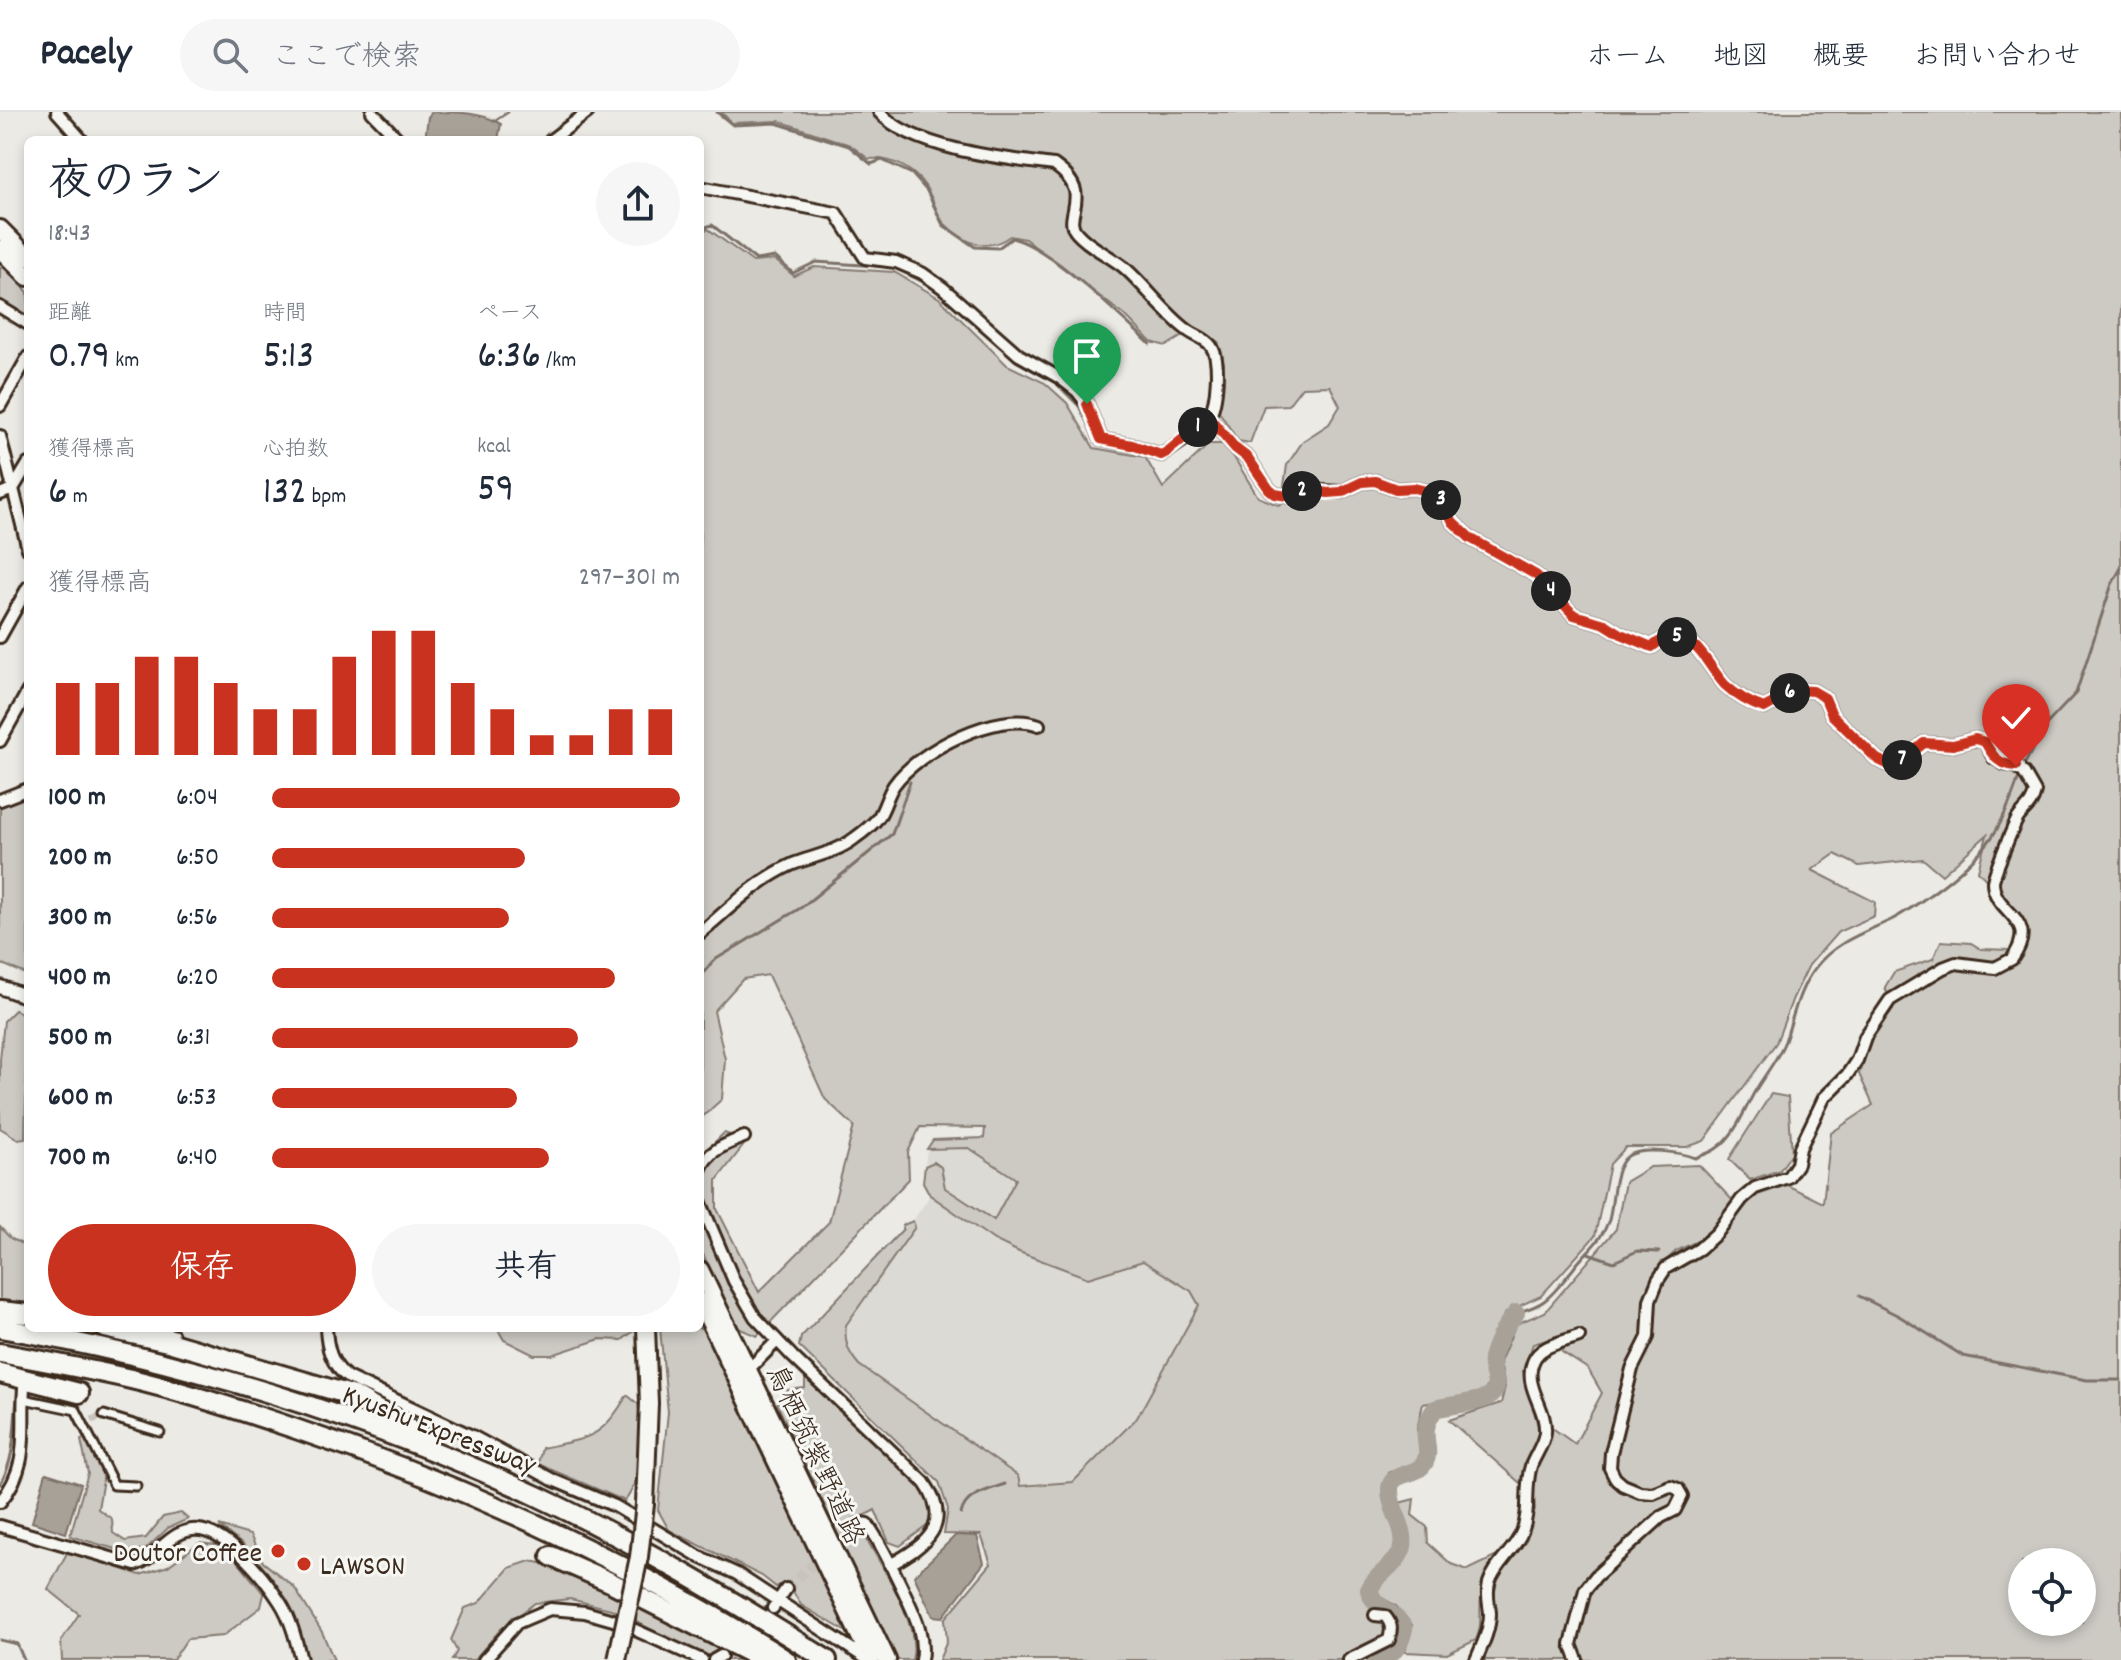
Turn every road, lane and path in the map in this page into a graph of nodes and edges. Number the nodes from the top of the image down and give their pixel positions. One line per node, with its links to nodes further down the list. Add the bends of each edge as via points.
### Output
1 (57, 112): 5 (street)
2 (372, 112): 6 (street)
3 (588, 112): 7 (street)
4 (879, 112): 17 (street, via 922,140 1054,165 1069,175 1077,204 1071,221 1075,232 1125,268 1216,353 1218,377)
5 (78, 136)
6 (395, 136)
7 (556, 136)
8 (704, 188): 17 (street, via 836,213 865,258 896,262 922,273 959,299 1019,355 1077,391 1101,439 1161,455)
9 (0, 229): 11 (main road)
10 (0, 249): 12 (main road)
11 (24, 253)
12 (24, 273)
13 (0, 307): 14 (street)
14 (24, 322)
15 (24, 364): 16 (street)
16 (0, 406)
17 (1209, 417): 78 (street, via 1275,494 1341,492 1375,481 1431,492 1470,538 1536,575 1574,615 1652,647 1676,637 1698,646 1724,684 1747,703 1764,708 1797,690 1813,691 1887,764 1898,764 1924,743 1985,742 1994,758 2020,770 2035,792 2017,820 1993,882 1997,897 2019,921 2022,937 2012,959 1995,968 1956,963 1890,1000 1847,1075 1824,1098 1788,1177 1755,1188 1717,1233 1666,1268 1658,1280 1650,1300 1648,1337 1632,1369 1610,1468 1631,1489 1653,1493 1670,1486 1682,1496 1675,1510 1661,1517 1585,1590 1571,1644)
18 (0, 436): 20 (street)
19 (24, 471): 20 (street)
20 (13, 489): 21 (street); 22 (street)
21 (0, 494)
22 (24, 533)
23 (24, 594): 24 (street)
24 (0, 637)
25 (24, 698): 27 (street)
26 (1039, 725): 30 (street, via 1024,719 951,740 910,767 892,787 878,817 854,839 750,889)
27 (0, 741)
28 (24, 791): 29 (street)
29 (0, 800)
30 (704, 929)
31 (0, 987): 32 (street)
32 (24, 996)
33 (744, 1137): 34 (street, via 715,1149)
34 (704, 1161)
35 (704, 1210): 47 (street, via 734,1281)
36 (704, 1278): 49 (main road, 鳥栖筑紫野道路)
37 (704, 1309): 73 (main road, 鳥栖筑紫野道路)
38 (0, 1311): 39 (highway)
39 (24, 1314)
40 (0, 1328): 56 (highway, Kyushu Expressway, via 188,1370 377,1430)
41 (122, 1332): 56 (highway, via 354,1396)
42 (166, 1332): 45 (street)
43 (326, 1332): 64 (street, via 328,1349 347,1377 615,1506 737,1574)
44 (644, 1332): 68 (main road, bridge, via 649,1403 645,1504)
45 (174, 1334)
46 (1579, 1336): 77 (street, via 1541,1350 1530,1370 1545,1436 1531,1465 1523,1531 1489,1584 1490,1615)
47 (777, 1341): 49 (street); 62 (street, via 933,1495 937,1509 930,1537)
48 (0, 1353): 71 (highway, Kyushu Expressway, via 156,1386 362,1451 581,1545)
49 (748, 1370): 74 (main road, 鳥栖筑紫野道路)
50 (0, 1373): 52 (highway)
51 (24, 1387): 53 (street)
52 (79, 1393)
53 (24, 1399): 57 (street, via 76,1410 87,1422 114,1485); 58 (street, via 21,1464)
54 (104, 1415): 55 (street)
55 (160, 1432)
56 (483, 1472): 72 (highway, Kyushu Expressway, via 633,1545)
57 (136, 1486)
58 (0, 1502)
59 (0, 1526): 66 (street, via 135,1565 178,1534 193,1529 220,1535 280,1602)
60 (854, 1527): 62 (street, via 867,1524)
61 (551, 1556): 70 (highway)
62 (890, 1565): 75 (street, via 919,1625)
63 (786, 1589): 64 (street)
64 (776, 1604): 73 (street)
65 (1375, 1615): 76 (street, via 1391,1623 1389,1640)
66 (301, 1660)
67 (484, 1660): 69 (street, via 517,1623 550,1609 613,1620)
68 (617, 1660)
69 (702, 1660)
70 (764, 1660)
71 (786, 1660)
72 (827, 1660)
73 (870, 1660)
74 (887, 1660)
75 (921, 1660)
76 (1349, 1660)
77 (1476, 1660)
78 (1577, 1660)

